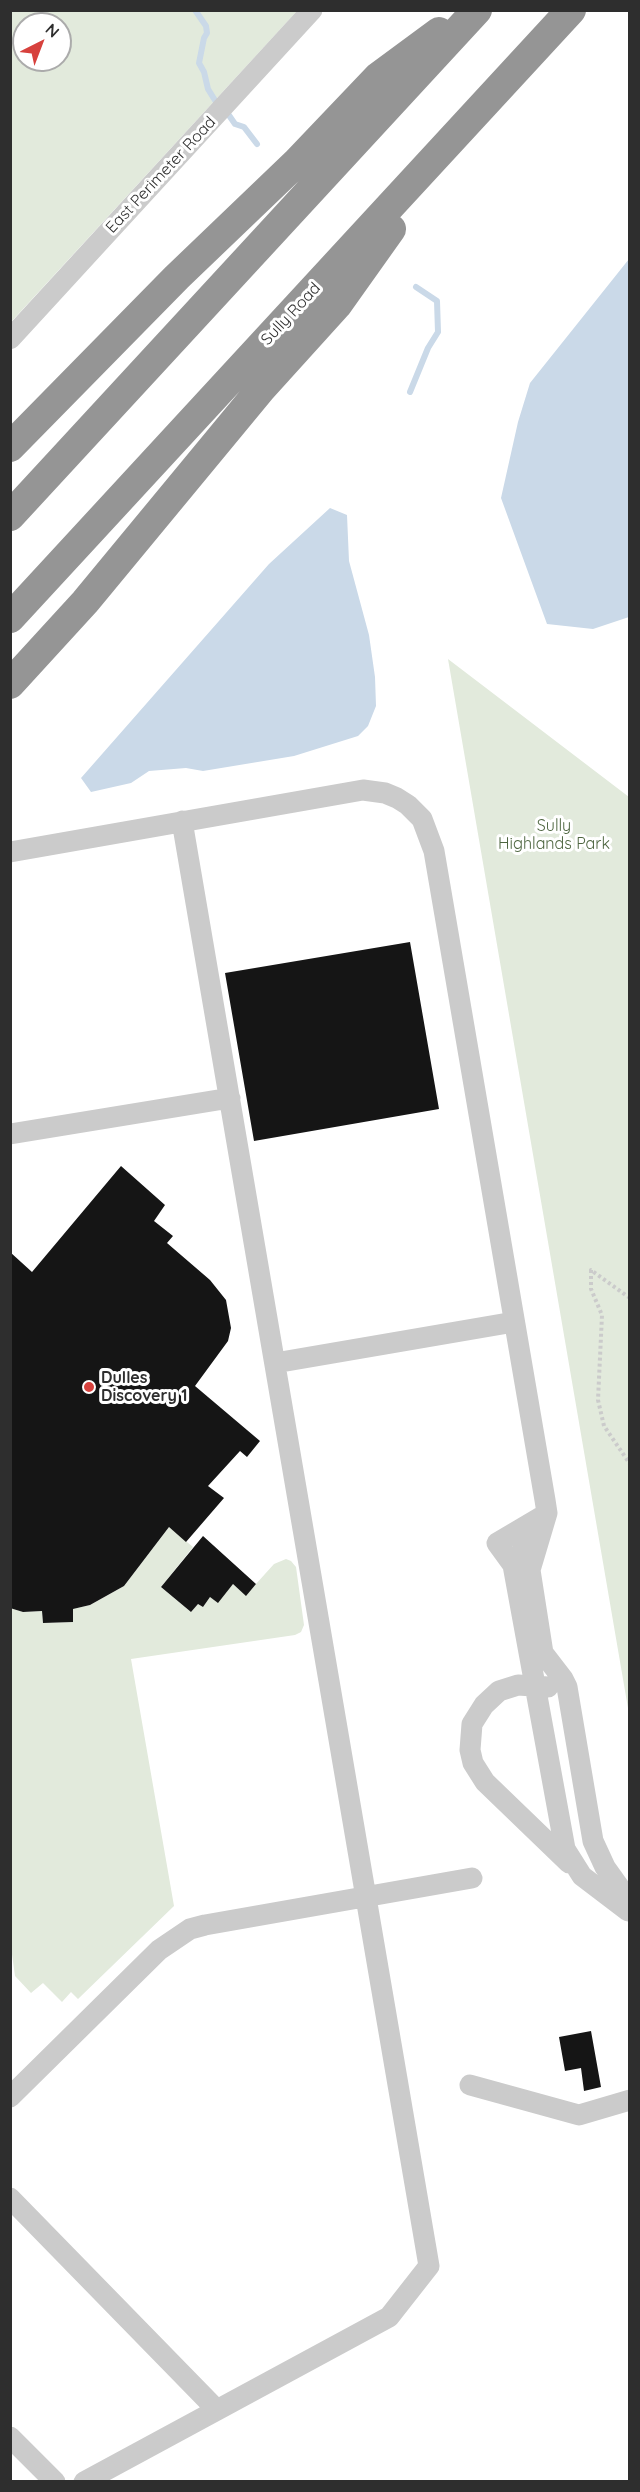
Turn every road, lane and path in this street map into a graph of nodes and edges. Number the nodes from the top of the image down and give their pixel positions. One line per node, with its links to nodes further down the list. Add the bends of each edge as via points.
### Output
1 (312, 10): 6 (lane, East Perimeter Road)
2 (468, 10): 7 (highway, via 378,77)
3 (477, 10): 8 (highway)
4 (571, 10): 5 (highway, Sully Road)
5 (466, 125): 9 (highway, Sully Road); 10 (highway, via 337,305 261,389 85,602)
6 (10, 339)
7 (10, 447)
8 (10, 516)
9 (10, 618)
10 (10, 684)
11 (182, 820): 12 (lane); 13 (lane); 16 (lane, via 363,790 397,798 422,819 434,851)
12 (10, 852)
13 (230, 1098): 14 (lane); 17 (lane)
14 (10, 1134)
15 (630, 1298): 18 (path, via 591,1270 591,1289 602,1315 598,1400 604,1426)
16 (514, 1322): 17 (lane); 19 (lane)
17 (275, 1363): 26 (lane)
18 (630, 1464)
19 (547, 1513): 20 (lane, via 513,1564); 21 (lane, via 531,1570 543,1653)
20 (535, 1686): 21 (lane); 23 (lane); 24 (lane, via 507,1688 478,1712 472,1724 473,1763 484,1782)
21 (567, 1687): 22 (lane)
22 (590, 1820): 23 (lane); 27 (lane, via 593,1841 605,1867)
23 (560, 1823): 24 (lane, via 565,1849)
24 (582, 1876): 28 (lane)
25 (472, 1878): 26 (lane)
26 (366, 1896): 30 (lane, via 205,1925 180,1934); 33 (lane, via 429,2266 389,2317)
27 (630, 1902)
28 (630, 1913)
29 (470, 2085): 31 (lane, via 579,2115)
30 (10, 2097)
31 (630, 2100)
32 (10, 2198): 33 (lane)
33 (216, 2409): 36 (lane)
34 (10, 2437): 35 (lane)
35 (55, 2481)
36 (84, 2481)

